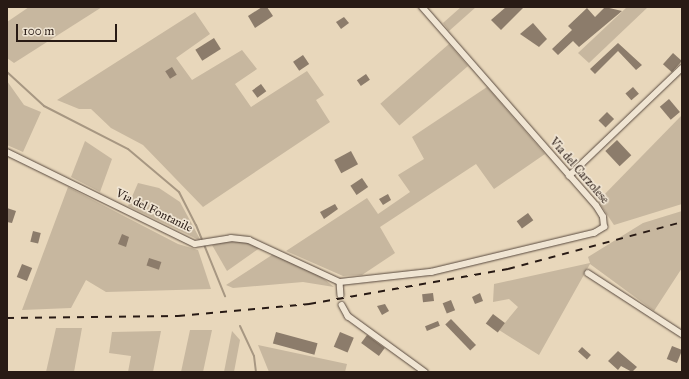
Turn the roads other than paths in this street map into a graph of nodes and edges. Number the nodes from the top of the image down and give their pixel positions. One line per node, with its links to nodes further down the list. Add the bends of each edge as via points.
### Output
1 (422, 7): 4 (street, Via del Carzolese)
2 (682, 68): 4 (street)
3 (7, 152): 6 (street, Via del Fontanile, via 197,244 231,238 252,241)
4 (569, 176): 6 (street, Via del Carzolese, via 602,215 605,224 601,230 432,272)
5 (588, 273): 9 (street)
6 (340, 282): 7 (street)
7 (341, 295)
8 (342, 305): 10 (street, via 348,316)
9 (682, 334)
10 (425, 372)

